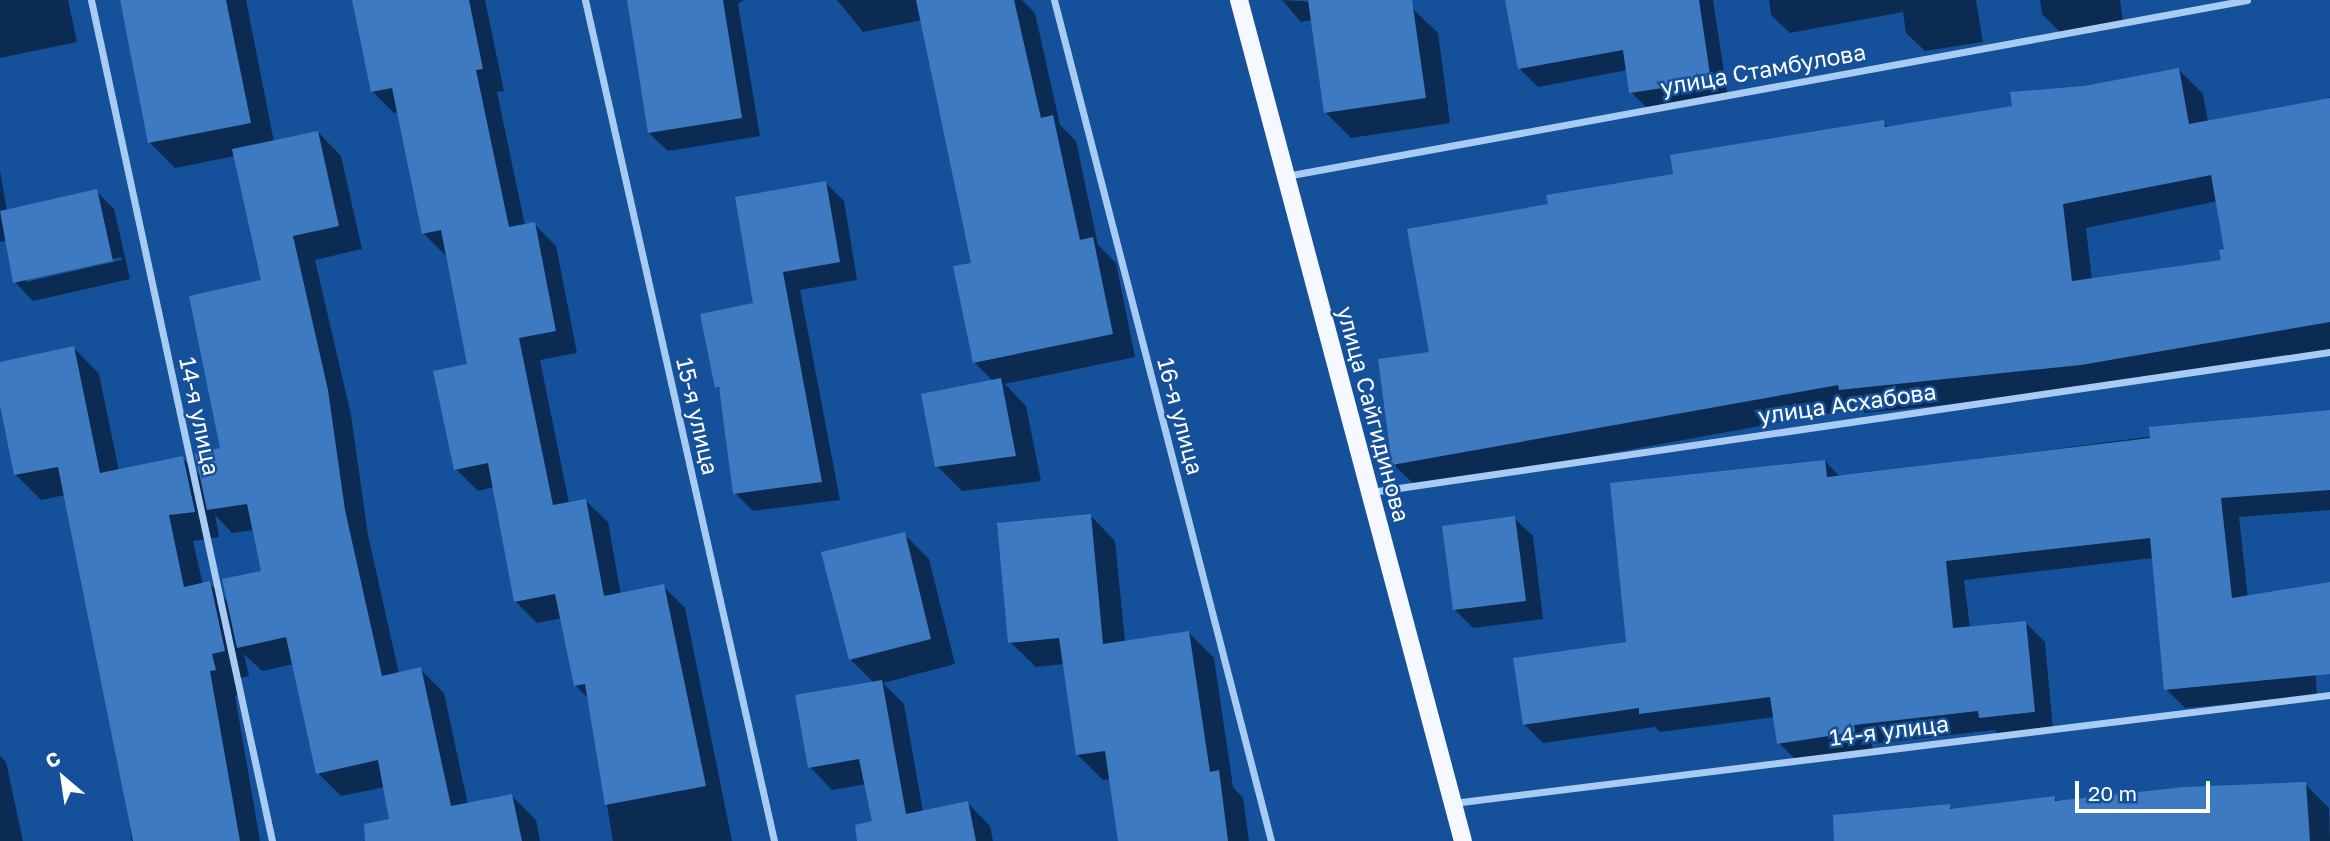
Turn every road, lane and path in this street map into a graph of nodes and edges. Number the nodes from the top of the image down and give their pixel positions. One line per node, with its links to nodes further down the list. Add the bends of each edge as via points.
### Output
1 (91, 0): 11 (street, 14-я улица)
2 (585, 0): 12 (street, 15-я улица)
3 (1054, 0): 13 (street, 16-я улица)
4 (1239, 0): 6 (main road, улица Сайгидинова)
5 (2247, 0): 6 (street, улица Стамбулова)
6 (1285, 176): 8 (main road, улица Сайгидинова)
7 (2330, 352): 8 (street, улица Асхабова)
8 (1370, 492): 10 (main road, улица Сайгидинова)
9 (2330, 695): 10 (street, 14-я улица)
10 (1453, 803): 14 (main road, улица Сайгидинова)
11 (272, 841)
12 (774, 841)
13 (1271, 841)
14 (1463, 841)

